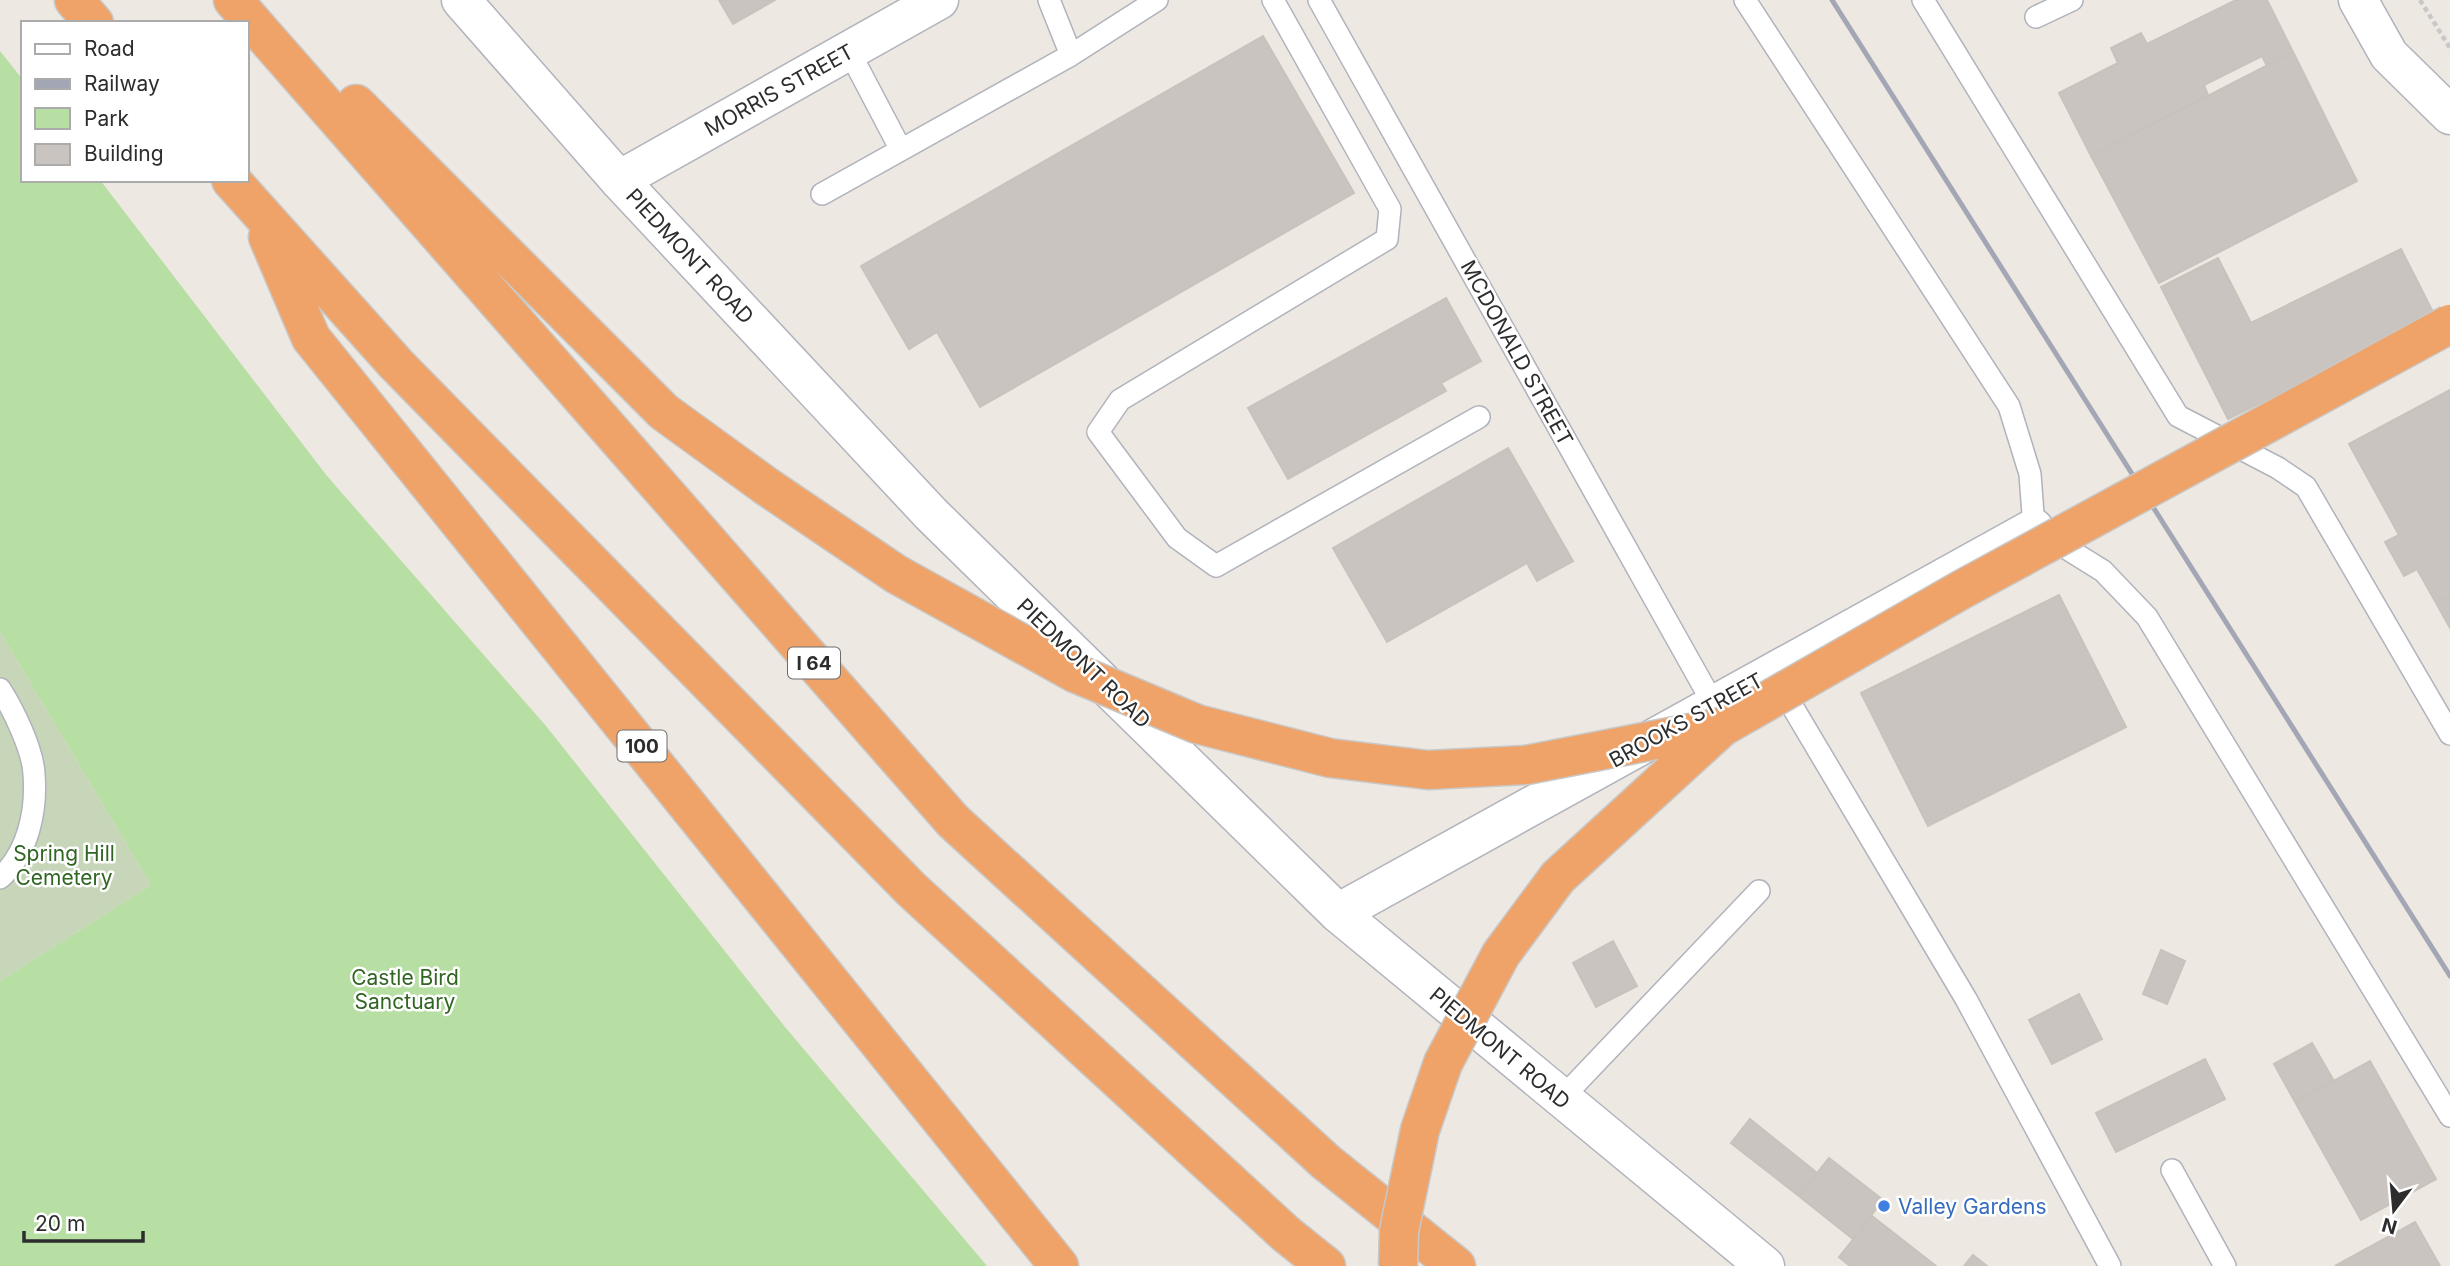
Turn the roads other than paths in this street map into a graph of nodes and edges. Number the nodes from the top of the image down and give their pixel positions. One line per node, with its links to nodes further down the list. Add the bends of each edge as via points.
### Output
1 (74, 0): 15 (highway)
2 (233, 0): 40 (highway, I 64, via 953,821 1326,1162)
3 (251, 0): 29 (highway, bridge, via 664,412 896,574 1075,673 1197,724 1317,755 1428,770 1526,765)
4 (461, 0): 20 (street, PIEDMONT ROAD)
5 (939, 0): 16 (street, MORRIS STREET)
6 (1049, 0): 17 (lane)
7 (1157, 0): 17 (lane)
8 (1273, 0): 25 (lane, via 1390,209 1387,239 1120,400 1098,432 1177,538 1216,566)
9 (1319, 0): 29 (lane, MCDONALD STREET)
10 (1745, 0): 26 (lane, via 2009,406 2030,474)
11 (1923, 0): 30 (lane, via 2178,416 2306,487)
12 (2072, 0): 14 (lane)
13 (2358, 0): 18 (street, via 2389,55)
14 (2036, 17)
15 (92, 21)
16 (849, 51): 19 (lane); 20 (street, MORRIS STREET)
17 (1071, 55): 19 (lane)
18 (2450, 115)
19 (901, 150): 22 (lane)
20 (619, 180): 33 (street, PIEDMONT ROAD, via 931,513)
21 (233, 182): 23 (highway)
22 (822, 194)
23 (256, 209): 37 (highway, 100, via 311,338); 38 (highway, via 396,364 911,889)
24 (2450, 324): 29 (highway, bridge, via 1961,590)
25 (1479, 417)
26 (2034, 528): 27 (street, BROOKS STREET); 35 (lane, via 2103,571 2147,617)
27 (1772, 673): 29 (street, BROOKS STREET); 42 (lane, via 1966,999)
28 (0, 689): 31 (lane, via 13,709 35,772 28,836 13,866)
29 (1718, 716): 33 (street, BROOKS STREET); 39 (highway, bridge, via 1558,877 1500,954 1443,1063 1420,1130 1399,1231)
30 (2450, 734)
31 (0, 878)
32 (1759, 891): 34 (lane)
33 (1338, 913): 34 (street, PIEDMONT ROAD)
34 (1562, 1099): 41 (street, PIEDMONT ROAD)
35 (2450, 1116)
36 (2172, 1170): 43 (lane)
37 (1059, 1266)
38 (1326, 1266)
39 (1398, 1266)
40 (1456, 1266)
41 (1765, 1266)
42 (2110, 1266)
43 (2225, 1266)

